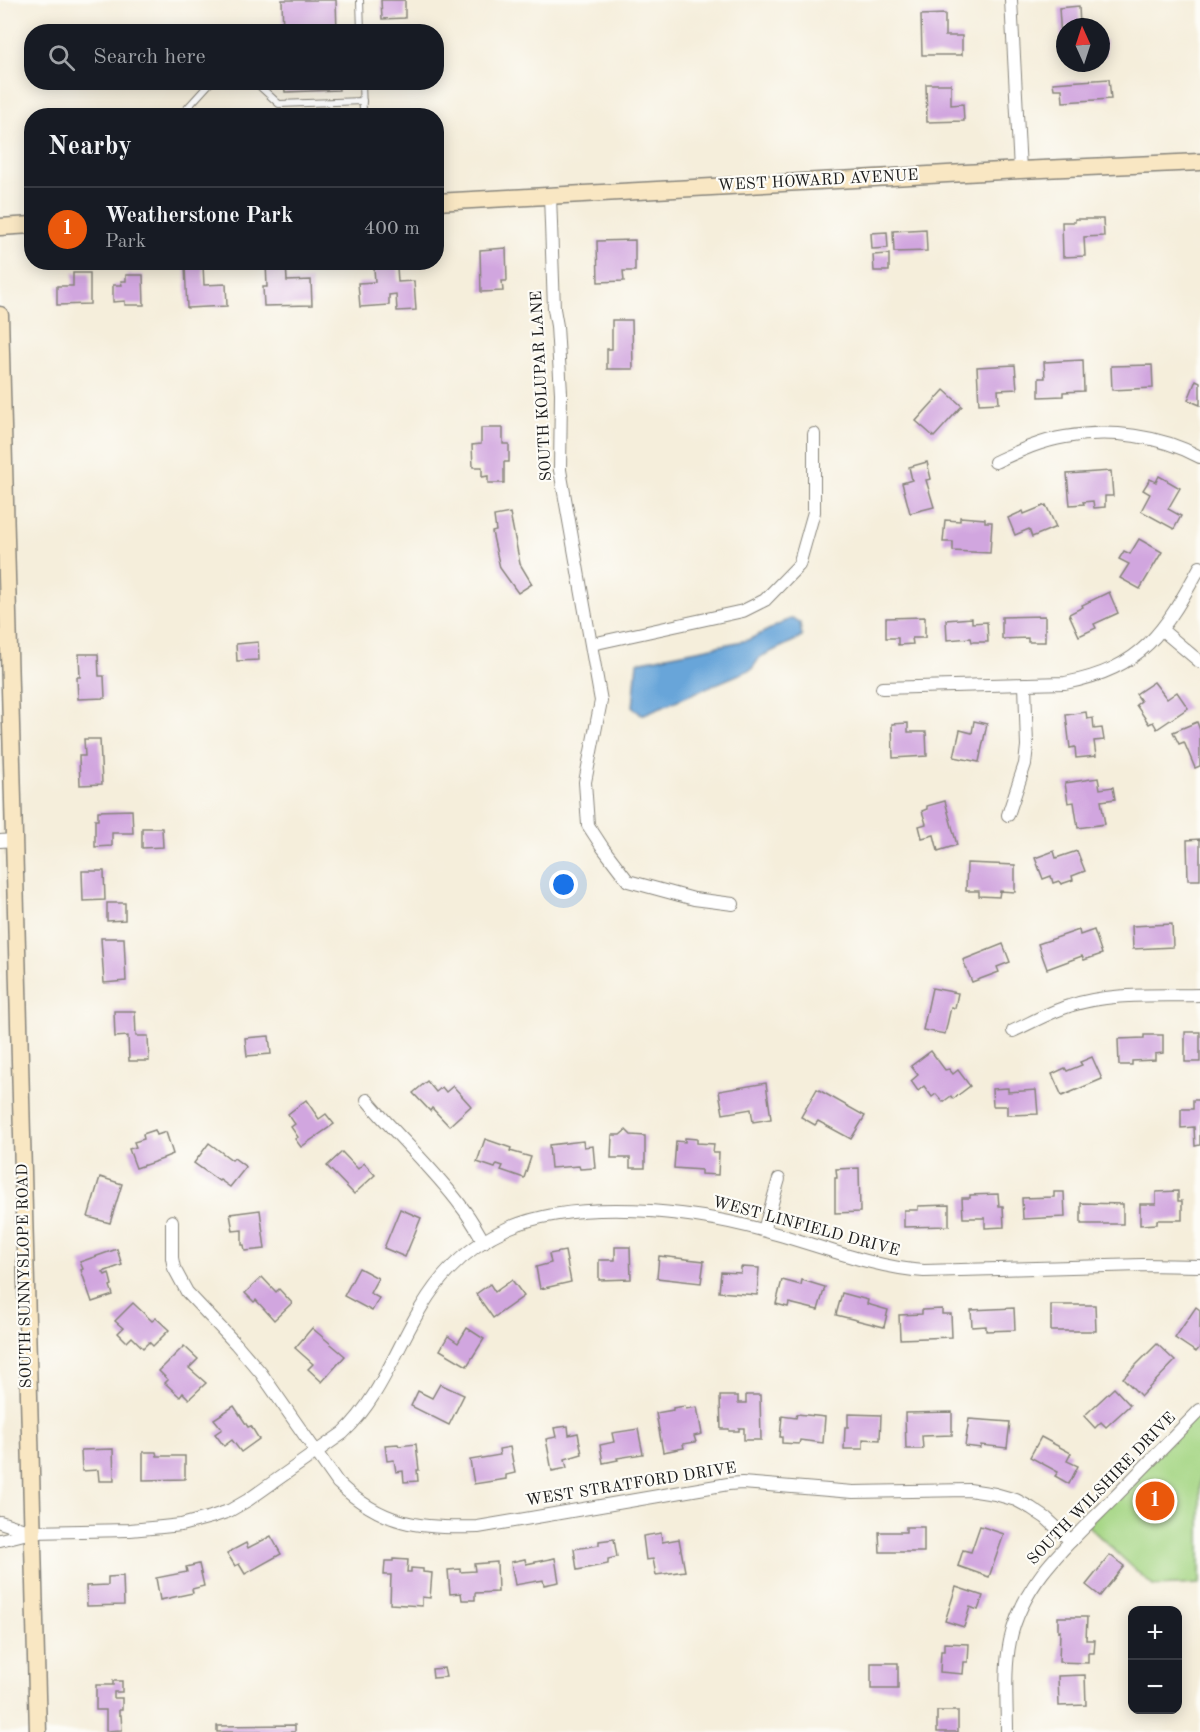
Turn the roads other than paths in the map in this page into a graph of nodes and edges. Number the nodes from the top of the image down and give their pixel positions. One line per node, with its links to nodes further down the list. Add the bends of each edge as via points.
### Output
1 (360, 0): 3 (lane)
2 (1011, 0): 11 (street)
3 (361, 24)
4 (204, 90): 8 (lane)
5 (264, 90): 7 (lane, via 279,104)
6 (362, 90): 7 (lane)
7 (363, 101): 9 (lane)
8 (187, 108)
9 (363, 108)
10 (1200, 162): 11 (street, WEST HOWARD AVENUE)
11 (1020, 170): 12 (street, WEST HOWARD AVENUE)
12 (550, 195): 13 (street, WEST HOWARD AVENUE); 22 (street, SOUTH KOLUPAR LANE, via 561,393 560,470)
13 (444, 202)
14 (24, 226): 15 (street)
15 (0, 227)
16 (0, 315): 27 (street, SOUTH SUNNYSLOPE ROAD)
17 (814, 434): 22 (street, via 814,512 799,565 765,600 743,611)
18 (1200, 457): 19 (street, via 1166,442 1138,436 1090,434 1042,443)
19 (995, 462)
20 (1200, 567): 21 (street)
21 (1162, 630): 23 (street); 24 (street, via 1142,650 1107,671 1065,683)
22 (592, 644): 28 (street, SOUTH KOLUPAR LANE, via 601,701 585,782 588,825 628,880 694,899)
23 (1200, 662)
24 (1025, 684): 25 (street); 26 (street, via 1025,764)
25 (882, 688)
26 (1008, 815)
27 (7, 841): 40 (street, SOUTH SUNNYSLOPE ROAD)
28 (733, 904)
29 (1200, 995): 30 (street, via 1091,1000)
30 (1013, 1031)
31 (367, 1100): 35 (street, via 447,1188)
32 (779, 1179): 34 (street)
33 (172, 1221): 38 (street, WEST STRATFORD DRIVE, via 172,1258 187,1292 261,1373)
34 (764, 1230): 35 (street, WEST LINFIELD DRIVE, via 687,1214 613,1211 531,1221); 36 (street, WEST LINFIELD DRIVE, via 905,1270)
35 (484, 1242): 38 (street, WEST LINFIELD DRIVE, via 449,1270 424,1301 356,1421)
36 (1200, 1266)
37 (1200, 1410): 42 (street, SOUTH WILSHIRE DRIVE)
38 (316, 1453): 40 (street, WEST LINFIELD DRIVE, via 248,1500 211,1517 181,1525 130,1530); 42 (street, WEST STRATFORD DRIVE, via 338,1483 367,1507 423,1526 478,1527 742,1483 853,1492 969,1490 995,1494 1031,1508)
39 (0, 1522): 40 (street, WEST LINFIELD DRIVE)
40 (32, 1532): 41 (street, WEST LINFIELD DRIVE); 43 (street, SOUTH SUNNYSLOPE ROAD)
41 (0, 1540)
42 (1071, 1541): 44 (street, SOUTH WILSHIRE DRIVE, via 1042,1573 1018,1614 1007,1668)
43 (38, 1732)
44 (1007, 1732)

